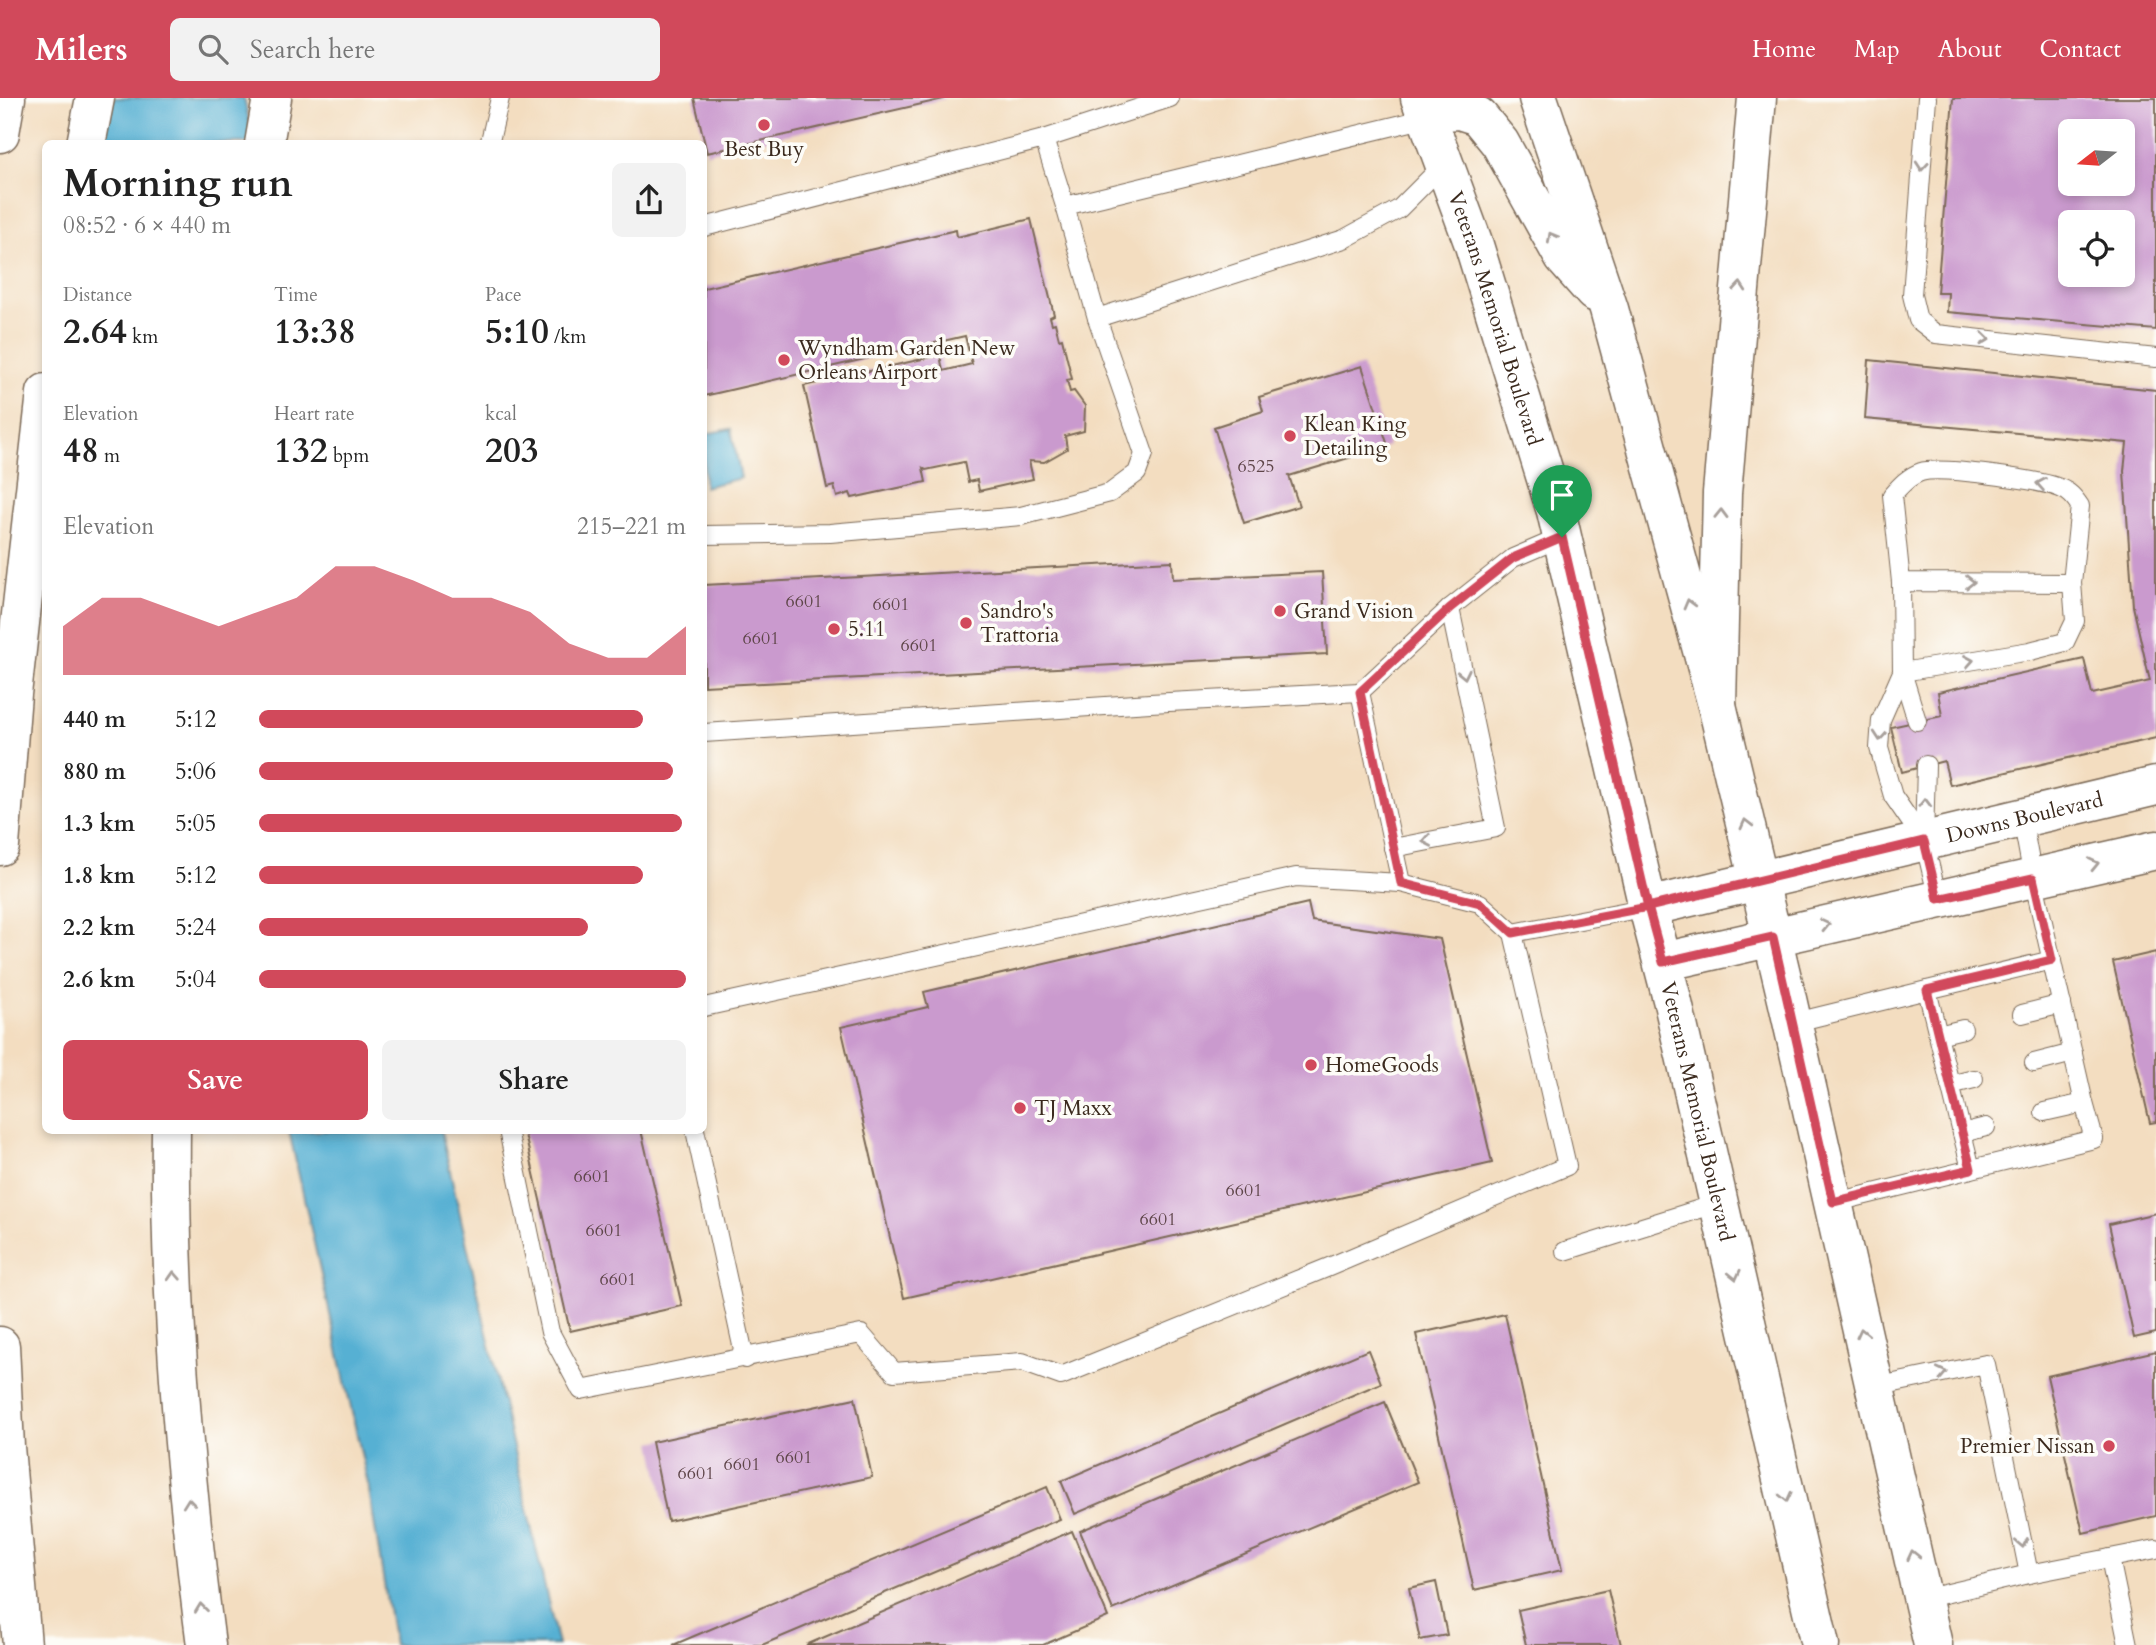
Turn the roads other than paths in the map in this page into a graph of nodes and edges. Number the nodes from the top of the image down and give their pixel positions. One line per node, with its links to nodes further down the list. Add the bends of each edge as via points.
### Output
1 (6, 98): 10 (main road)
2 (95, 98): 12 (main road)
3 (272, 98): 13 (main road)
4 (500, 98): 14 (lane)
5 (1170, 98): 11 (lane)
6 (1538, 98): 18 (main road)
7 (1757, 98): 29 (main road, one-way to 7, via 1722,493)
8 (1927, 98): 20 (lane, one-way to 20, via 1912,295 1918,320 1936,334)
9 (1423, 108): 15 (main road, Veterans Memorial Boulevard); 16 (lane); 18 (main road, one-way to 9, via 1564,258 1500,143 1478,117 1459,110)
10 (0, 133)
11 (1044, 139): 16 (lane); 17 (lane)
12 (87, 140)
13 (265, 140)
14 (490, 140)
15 (1444, 164): 19 (lane, via 1399,209 1344,240); 23 (main road, Veterans Memorial Boulevard, via 1473,242)
16 (1065, 206): 19 (lane)
17 (707, 226)
18 (1609, 309): 29 (main road, one-way to 18)
19 (1097, 318): 22 (lane, via 1144,454 1137,473 1111,493 1021,516 830,533)
20 (2156, 358)
21 (42, 428): 36 (main road)
22 (707, 535)
23 (1562, 537): 26 (lane, via 1513,558); 43 (main road, Veterans Memorial Boulevard)
24 (1901, 582): 25 (lane, one-way to 25); 25 (lane, one-way to 24, via 2080,506 2072,494 2058,487 1972,472 1923,472 1892,495); 27 (lane)
25 (2073, 583): 27 (lane, one-way to 25, via 2065,642 2075,621)
26 (1450, 608): 28 (lane); 37 (lane, one-way to 37, via 1496,828)
27 (1902, 672): 30 (lane); 35 (lane, one-way to 35, via 1881,720 1879,748 1892,796)
28 (1360, 692): 31 (lane); 37 (lane)
29 (1717, 705): 40 (main road, one-way to 29)
30 (1917, 721)
31 (707, 733)
32 (1926, 765): 35 (lane, one-way to 32)
33 (2156, 786): 34 (main road, Downs Boulevard)
34 (2022, 818): 35 (main road, Downs Boulevard); 39 (lane)
35 (1924, 841): 40 (main road, Downs Boulevard); 42 (lane)
36 (0, 846)
37 (1393, 848): 41 (lane)
38 (2156, 850): 39 (main road, one-way to 38)
39 (2033, 878): 42 (main road); 46 (lane)
40 (1760, 881): 43 (main road, Downs Boulevard); 45 (main road)
41 (1401, 883): 44 (lane, via 1480,903); 50 (lane, via 1296,877)
42 (1938, 899): 45 (main road, one-way to 42)
43 (1648, 907): 44 (lane); 47 (main road, Veterans Memorial Boulevard)
44 (1513, 933): 71 (lane, via 1567,1166 1060,1376 1022,1362 894,1372 861,1334)
45 (1773, 937): 47 (main road); 52 (main road)
46 (2052, 960): 48 (lane); 49 (lane)
47 (1663, 962): 68 (main road, Veterans Memorial Boulevard)
48 (1927, 990): 52 (lane); 54 (lane)
49 (2062, 1004): 51 (lane); 55 (lane)
50 (707, 1006)
51 (2022, 1014)
52 (1792, 1023): 67 (main road)
53 (1963, 1029): 54 (lane)
54 (1938, 1035): 58 (lane)
55 (2073, 1053): 56 (lane); 59 (lane)
56 (2034, 1063)
57 (1974, 1079): 58 (lane)
58 (1950, 1085): 62 (lane)
59 (2084, 1102): 60 (lane); 66 (lane, via 2094,1139)
60 (2044, 1112)
61 (1986, 1127): 62 (lane)
62 (1962, 1133): 66 (lane)
63 (171, 1134): 78 (main road, one-way to 63, via 179,1385)
64 (509, 1134): 71 (lane, via 550,1332 581,1390)
65 (696, 1134): 71 (lane)
66 (1971, 1169): 67 (lane)
67 (1833, 1202): 72 (main road, one-way to 67)
68 (1719, 1203): 69 (lane); 79 (main road, Veterans Memorial Boulevard, one-way to 79)
69 (1565, 1251)
70 (0, 1346): 77 (main road)
71 (746, 1359)
72 (1875, 1387): 75 (lane, one-way to 75, via 1986,1364); 76 (main road, one-way to 72)
73 (2156, 1549): 74 (lane)
74 (2110, 1558): 75 (lane); 81 (lane)
75 (2029, 1574): 76 (lane)
76 (1923, 1599): 80 (main road)
77 (22, 1645)
78 (205, 1645)
79 (1820, 1645)
80 (1933, 1645)
81 (2128, 1645)

